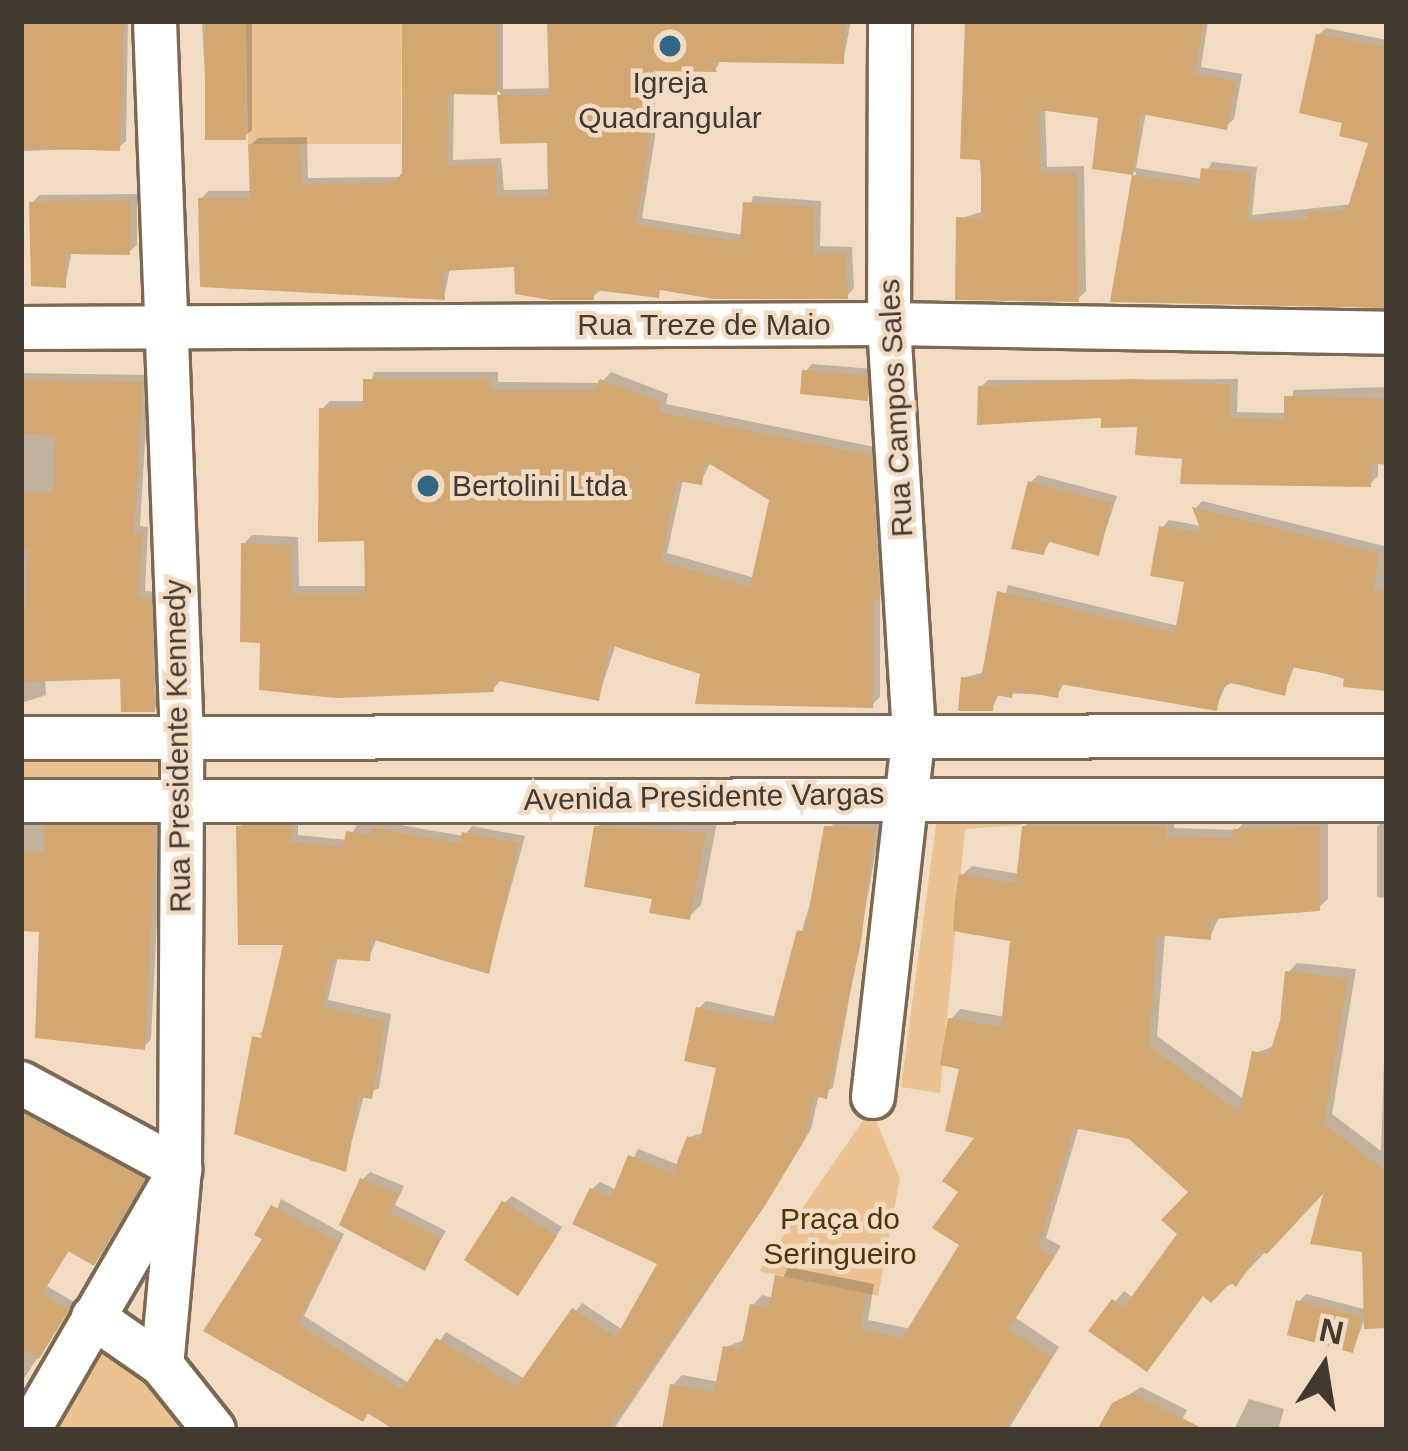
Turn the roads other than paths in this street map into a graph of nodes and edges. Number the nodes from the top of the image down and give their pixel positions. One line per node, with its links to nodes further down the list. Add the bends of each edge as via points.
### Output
1 (155, 21): 4 (street, Rua Presidente Kennedy)
2 (890, 21): 3 (street, Rua Campos Sales)
3 (889, 324): 4 (street, Rua Treze de Maio); 6 (street, Rua Treze de Maio); 7 (street, Rua Campos Sales)
4 (163, 327): 5 (street, Rua Treze de Maio); 10 (street, Rua Presidente Kennedy)
5 (21, 328)
6 (1387, 333)
7 (914, 734): 8 (street, Avenida Presidente Vargas); 10 (street, Avenida Presidente Vargas); 11 (street, Rua Campos Sales)
8 (1387, 736)
9 (21, 737): 10 (street, Avenida Presidente Vargas)
10 (182, 740): 14 (street, Rua Presidente Kennedy)
11 (913, 794): 12 (street, Avenida Presidente Vargas); 14 (street, Avenida Presidente Vargas); 16 (street, Rua Campos Sales)
12 (1387, 800)
13 (21, 801): 14 (street, Avenida Presidente Vargas)
14 (183, 803): 17 (street, Rua Presidente Kennedy)
15 (21, 1083): 17 (street)
16 (873, 1097)
17 (180, 1169): 18 (street, Rua Presidente Kennedy); 19 (street)
18 (93, 1317): 19 (street); 20 (street, Rua Presidente Kennedy)
19 (162, 1365): 21 (street)
20 (29, 1430)
21 (214, 1430)

